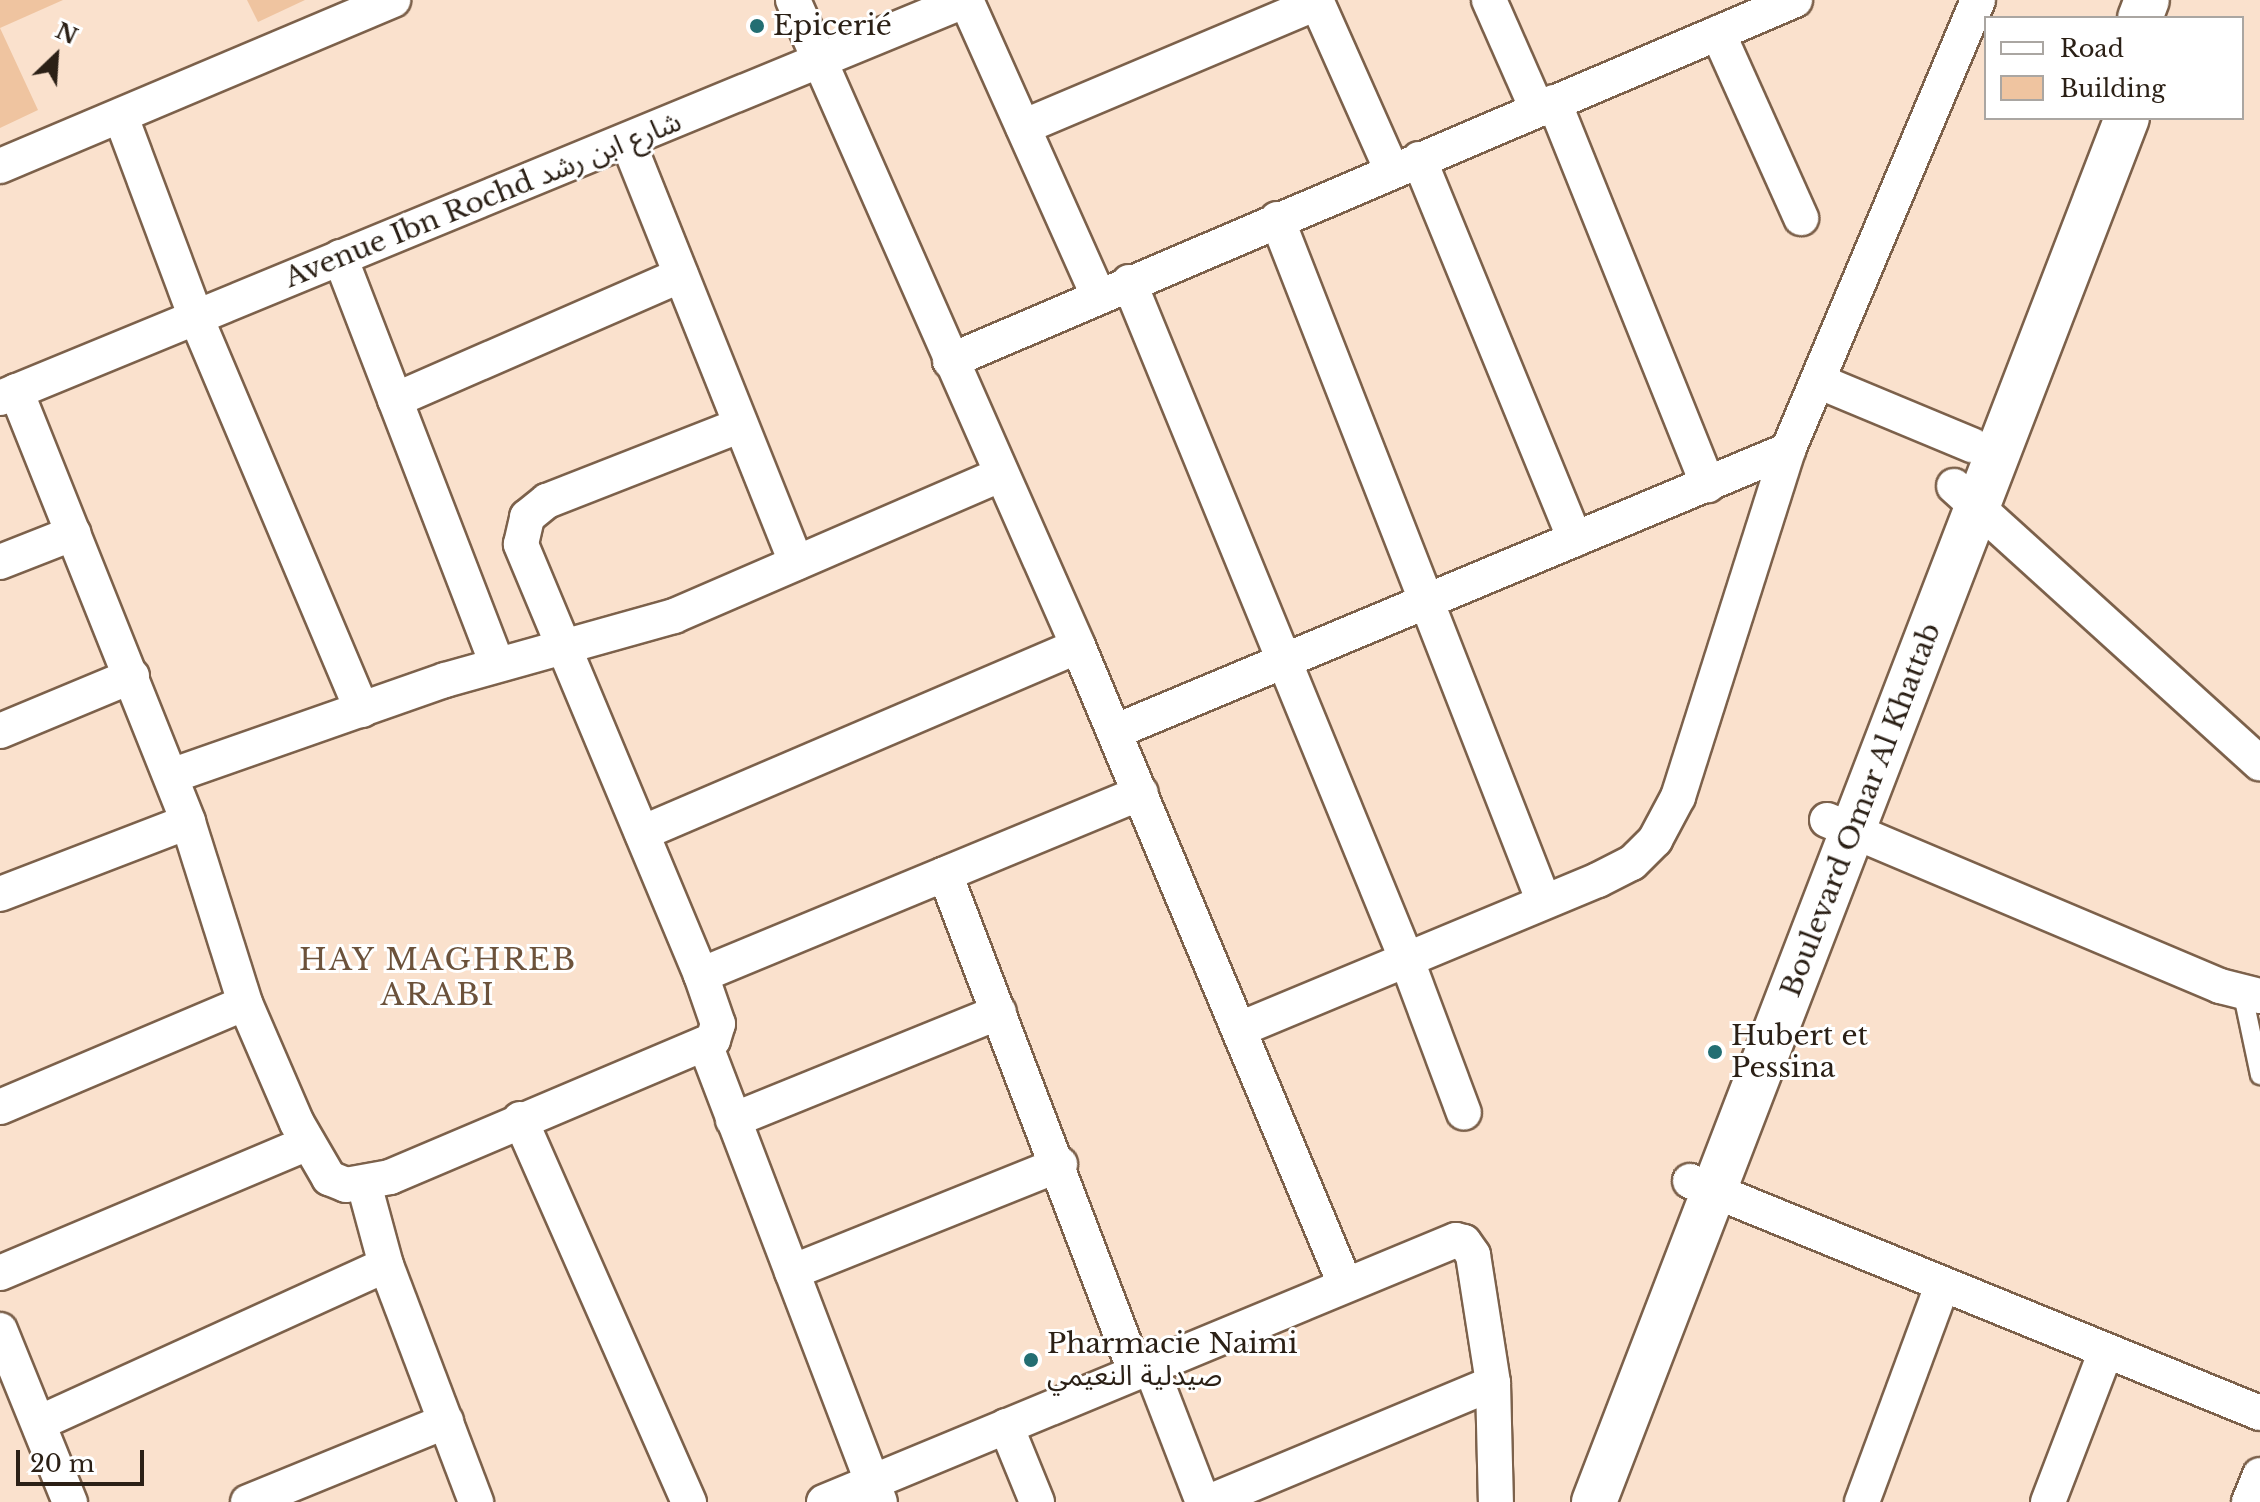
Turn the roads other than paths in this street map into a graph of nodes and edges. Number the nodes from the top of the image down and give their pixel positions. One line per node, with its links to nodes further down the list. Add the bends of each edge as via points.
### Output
1 (393, 0): 11 (street)
2 (793, 0): 9 (street)
3 (966, 0): 9 (street, Avenue Ibn Rochd شارع ابن رشد); 14 (street)
4 (1489, 0): 10 (street)
5 (1795, 0): 8 (street)
6 (1978, 0): 26 (street)
7 (1317, 1): 14 (street); 16 (street)
8 (1718, 33): 10 (street); 18 (street)
9 (820, 64): 15 (street, Avenue Ibn Rochd شارع ابن رشد); 25 (street)
10 (1546, 106): 16 (street); 33 (street)
11 (121, 117): 17 (street); 24 (street)
12 (2099, 120): 30 (street, Boulevard Omar Al Khattab)
13 (2126, 120): 34 (street, Boulevard Omar Al Khattab)
14 (1023, 127): 23 (street)
15 (628, 142): 20 (street, Avenue Ibn Rochd شارع ابن رشد); 21 (street)
16 (1405, 165): 19 (street); 36 (street)
17 (0, 166)
18 (1801, 218)
19 (1277, 219): 22 (street); 39 (street)
20 (340, 257): 24 (street, Avenue Ibn Rochd شارع ابن رشد); 28 (street)
21 (681, 275): 28 (street); 29 (street)
22 (1129, 282): 23 (street); 42 (street)
23 (1098, 295): 25 (street)
24 (195, 315): 27 (street, Avenue Ibn Rochd شارع ابن رشد); 45 (street)
25 (950, 361): 32 (street)
26 (1818, 381): 30 (street); 31 (street)
27 (8, 395): 35 (street)
28 (395, 400): 43 (street)
29 (741, 425): 38 (street); 41 (street, via 547,501 527,517 521,544)
30 (1972, 445): 34 (street, Boulevard Omar Al Khattab)
31 (1788, 450): 33 (street); 56 (street, via 1667,821 1632,863)
32 (1000, 475): 38 (street); 40 (street)
33 (1708, 485): 36 (street)
34 (1966, 498): 48 (street); 52 (street, Boulevard Omar Al Khattab)
35 (74, 533): 37 (street); 44 (street)
36 (1575, 539): 39 (street)
37 (0, 562)
38 (796, 563): 41 (street, via 674,616)
39 (1430, 599): 42 (street); 56 (street)
40 (1078, 646): 47 (street); 53 (street)
41 (563, 649): 43 (street); 53 (street)
42 (1281, 659): 47 (street); 57 (street)
43 (497, 664): 45 (street)
44 (132, 676): 46 (street); 49 (street)
45 (362, 710): 49 (street)
46 (0, 731)
47 (1114, 732): 50 (street)
48 (2260, 763)
49 (171, 776): 51 (street)
50 (1141, 793): 54 (street); 62 (street)
51 (188, 822): 55 (street); 60 (street)
52 (1841, 827): 59 (street); 72 (street, Boulevard Omar Al Khattab)
53 (642, 833): 58 (street)
54 (945, 874): 58 (street); 61 (street)
55 (0, 894)
56 (1544, 902): 57 (street)
57 (1406, 958): 62 (street); 66 (street)
58 (701, 975): 63 (street, via 718,1024 713,1040)
59 (2252, 995): 64 (lane)
60 (245, 1003): 65 (street); 69 (street)
61 (999, 1012): 68 (street); 70 (street)
62 (1240, 1029): 76 (street)
63 (705, 1044): 67 (street); 68 (street)
64 (2260, 1075)
65 (0, 1107)
66 (1464, 1113)
67 (520, 1119): 71 (street); 91 (street)
68 (733, 1120): 74 (street)
69 (308, 1143): 71 (street, via 329,1178 346,1185); 75 (street)
70 (1060, 1164): 74 (street); 80 (street)
71 (364, 1184): 73 (street)
72 (1701, 1186): 77 (street); 96 (street, Boulevard Omar Al Khattab); 97 (street, Boulevard Omar Al Khattab)
73 (386, 1265): 83 (street); 84 (street)
74 (792, 1272): 87 (street)
75 (0, 1273)
76 (1345, 1284): 80 (street); 81 (street, via 1444,1243 1464,1242 1473,1255)
77 (1942, 1286): 79 (street); 98 (street)
78 (0, 1330): 84 (street)
79 (2106, 1351): 82 (street); 99 (street)
80 (1143, 1368): 85 (street); 94 (street)
81 (1493, 1383): 94 (street); 95 (street)
82 (2260, 1413)
83 (446, 1421): 89 (street); 90 (street)
84 (39, 1423): 88 (street)
85 (1006, 1426): 87 (street); 93 (street)
86 (2260, 1475): 100 (street)
87 (876, 1492): 92 (street)
88 (70, 1502)
89 (248, 1502)
90 (476, 1502)
91 (689, 1502)
92 (824, 1502)
93 (1037, 1502)
94 (1206, 1502)
95 (1496, 1502)
96 (1568, 1502)
97 (1594, 1502)
98 (1862, 1502)
99 (2048, 1502)
100 (2249, 1502)

